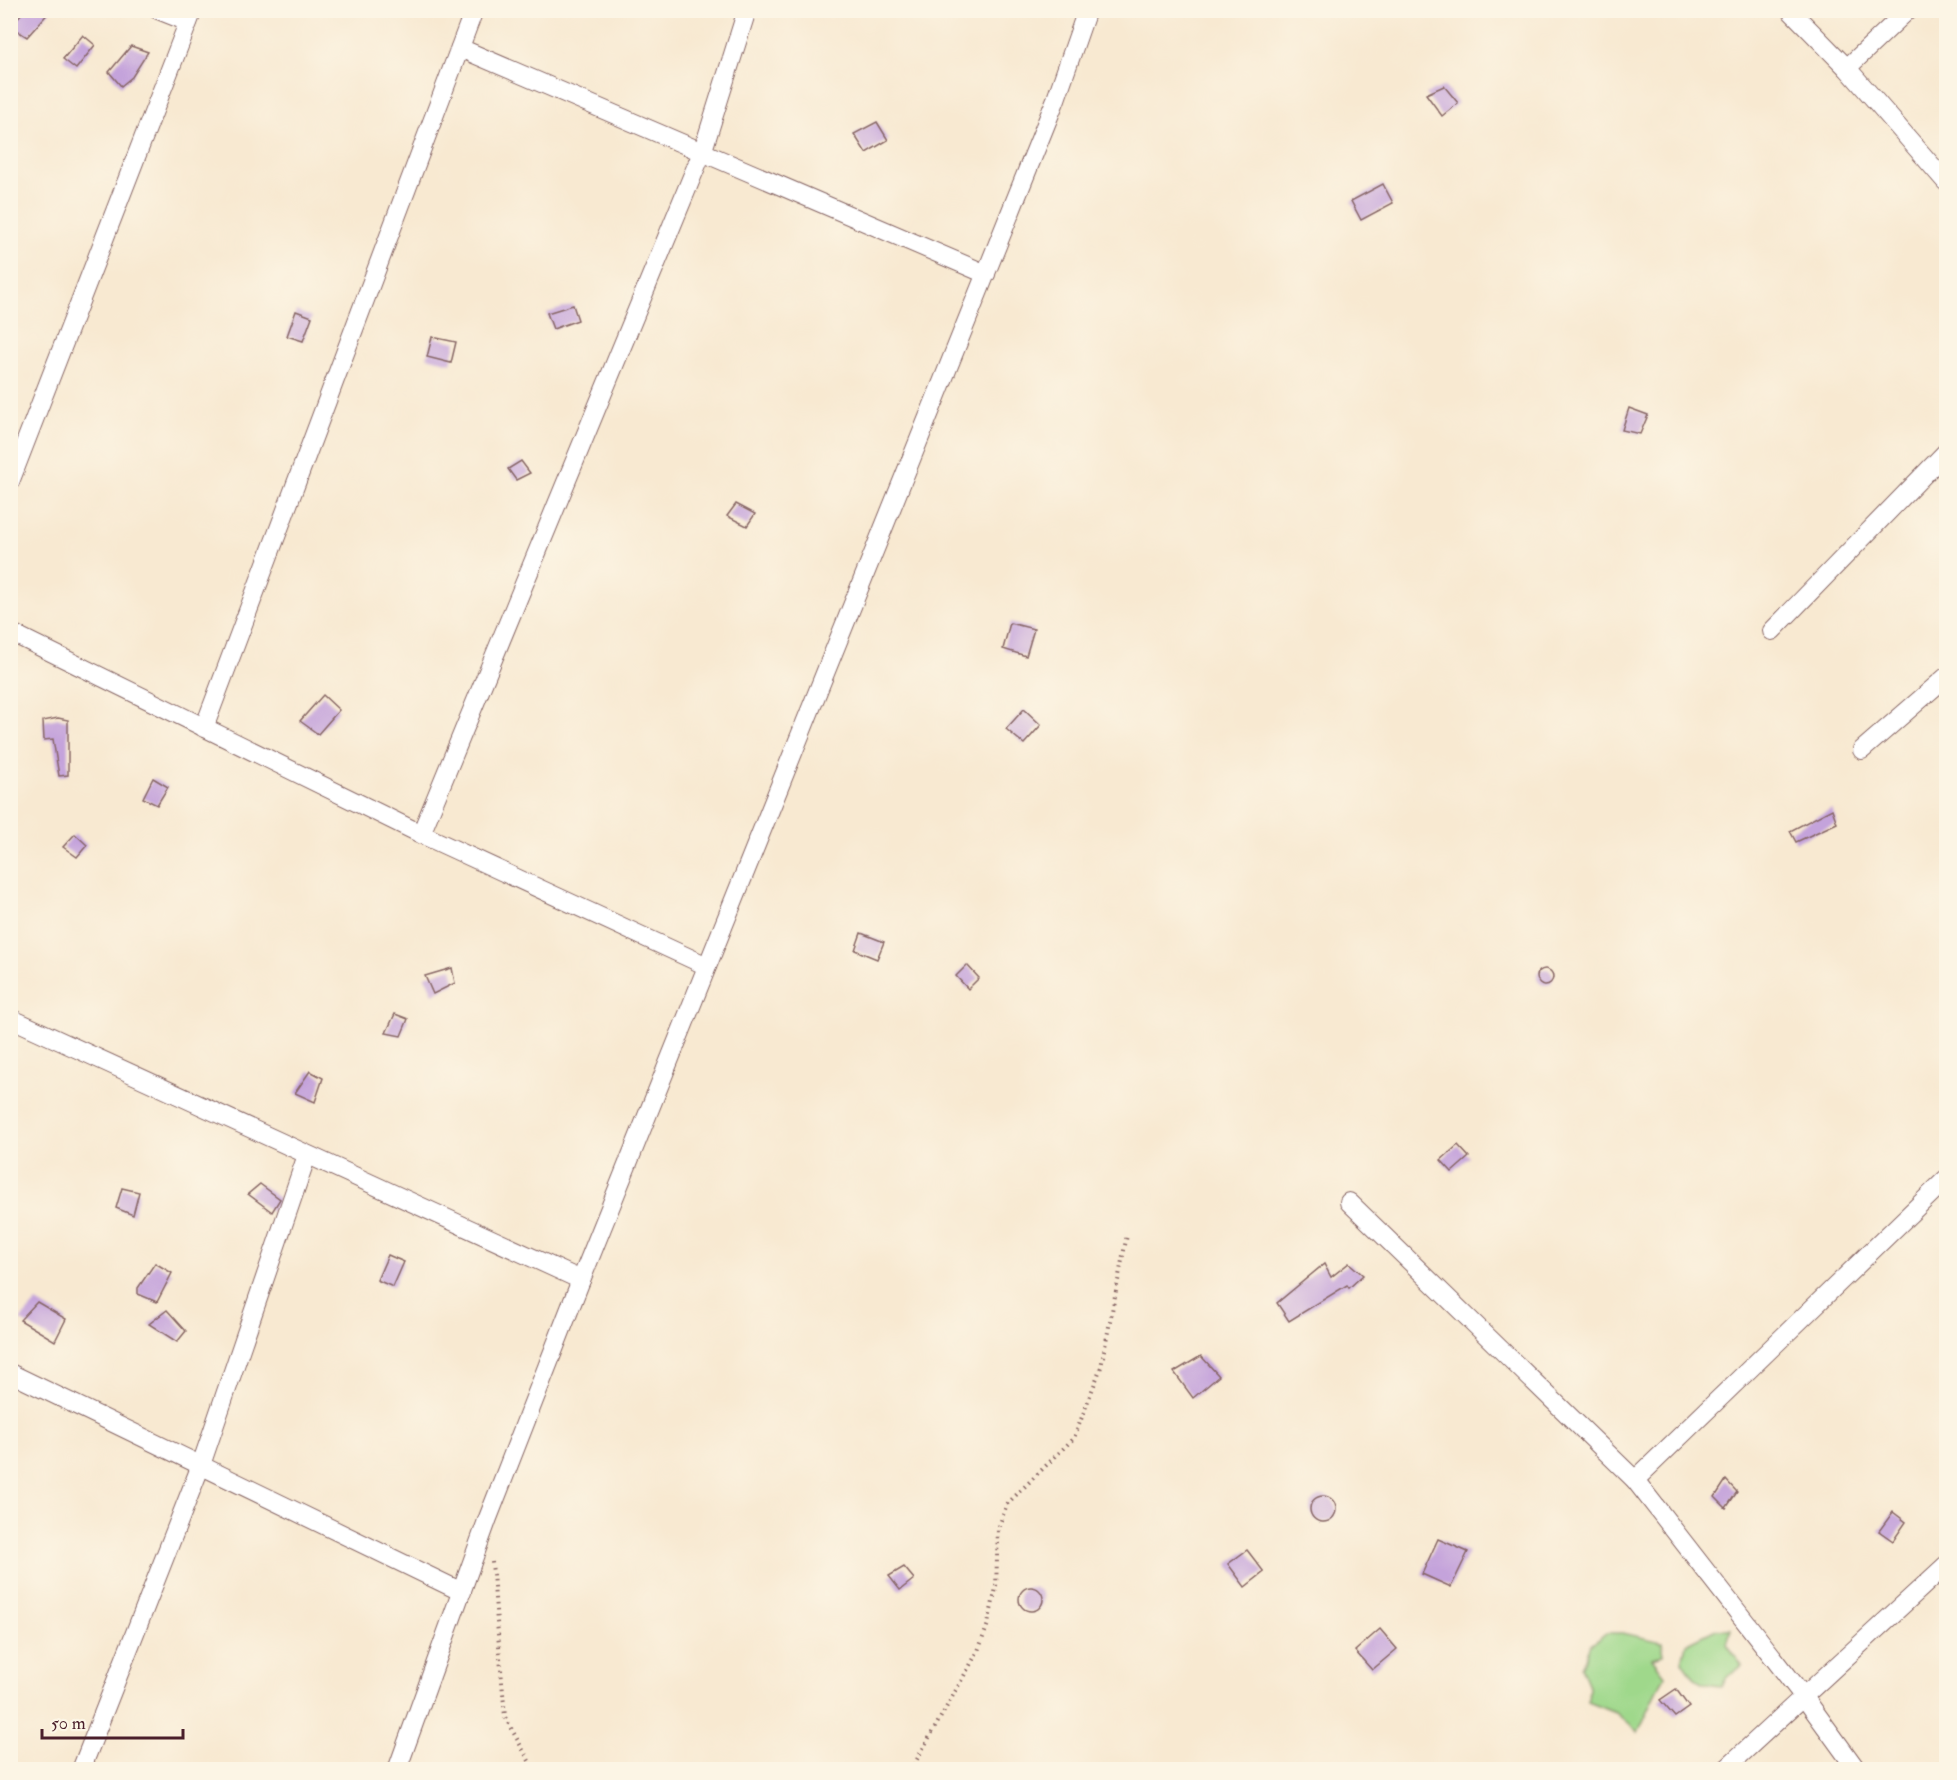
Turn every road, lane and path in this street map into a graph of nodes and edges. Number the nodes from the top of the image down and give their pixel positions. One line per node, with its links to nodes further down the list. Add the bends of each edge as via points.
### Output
1 (158, 10): 7 (street)
2 (474, 10): 8 (street)
3 (747, 10): 10 (street)
4 (1087, 10): 12 (street)
5 (1790, 10): 9 (street)
6 (1908, 10): 9 (street)
7 (190, 16): 14 (street)
8 (459, 48): 10 (street); 18 (street)
9 (1847, 68): 11 (street)
10 (703, 150): 12 (street); 20 (street)
11 (1947, 183)
12 (986, 274): 21 (street)
13 (1947, 452): 15 (street)
14 (10, 482)
15 (1772, 631)
16 (10, 632): 18 (street)
17 (1947, 677): 19 (street)
18 (204, 728): 20 (street)
19 (1863, 750)
20 (421, 834): 21 (street)
21 (707, 966): 27 (street)
22 (10, 1018): 23 (street)
23 (307, 1155): 27 (street); 29 (street)
24 (1947, 1179): 30 (street)
25 (1349, 1202): 30 (street)
26 (1127, 1235): 38 (path, via 1101,1367 1074,1438 1007,1504 998,1529 996,1588 988,1624 978,1651)
27 (581, 1280): 33 (street)
28 (10, 1373): 29 (street)
29 (201, 1465): 33 (street); 35 (street)
30 (1635, 1480): 34 (street)
31 (491, 1553): 37 (path, via 505,1717)
32 (1947, 1565): 34 (street)
33 (462, 1592): 36 (street)
34 (1804, 1696): 39 (street); 40 (street)
35 (81, 1770)
36 (397, 1770)
37 (534, 1770)
38 (911, 1770)
39 (1724, 1770)
40 (1857, 1770)

